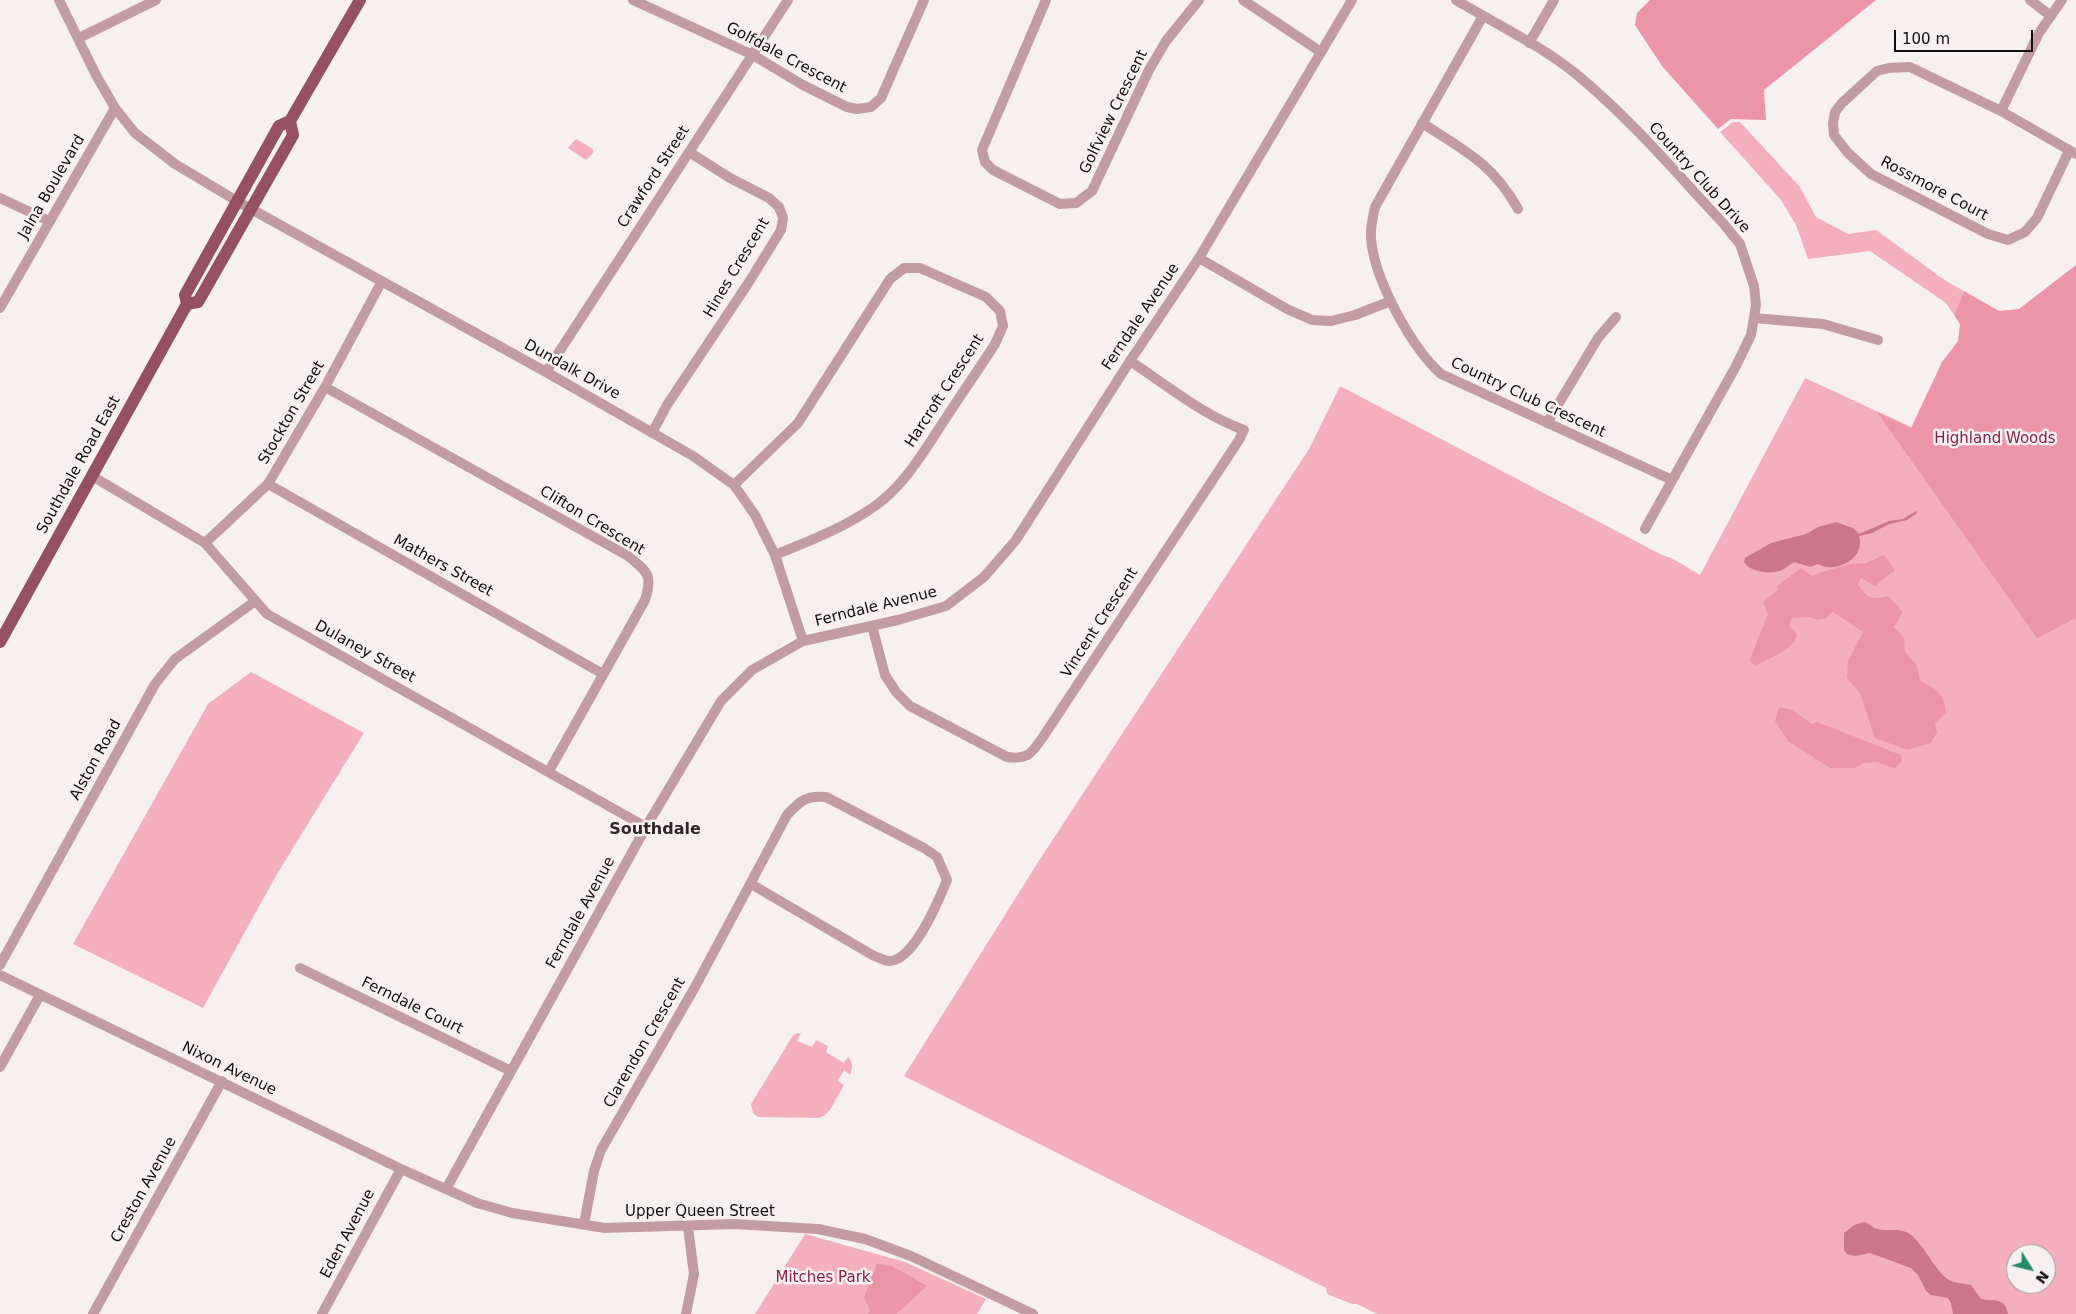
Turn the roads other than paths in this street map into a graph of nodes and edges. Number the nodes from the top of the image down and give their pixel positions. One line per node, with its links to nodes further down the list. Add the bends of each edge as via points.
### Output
1 (59, 0): 17 (street)
2 (156, 0): 17 (street)
3 (360, 0): 27 (main road, Southdale Road East, via 290,121 279,126)
4 (633, 0): 20 (street, Golfdale Crescent)
5 (788, 0): 20 (street, Crawford Street)
6 (924, 0): 20 (street, Golfdale Crescent, via 881,98 871,107 847,107)
7 (1046, 0): 8 (street, Golfview Crescent, via 982,150 985,162 993,170 1060,204 1076,203 1092,191 1149,70 1166,41)
8 (1199, 0)
9 (1243, 0): 19 (street)
10 (1352, 0): 19 (street, Ferndale Avenue)
11 (1456, 0): 15 (street, Country Club Drive)
12 (1554, 0): 18 (street)
13 (2030, 0): 16 (street)
14 (2062, 0): 16 (street)
15 (1483, 16): 18 (street, Country Club Drive); 23 (street, Country Club Crescent)
16 (2051, 16): 22 (street, via 2039,33)
17 (79, 38): 21 (street)
18 (1529, 43): 35 (street, Country Club Drive, via 1605,98 1724,223 1740,244 1750,269 1756,304)
19 (1321, 52): 30 (street, Ferndale Avenue)
20 (753, 55): 24 (street, Crawford Street)
21 (115, 108): 27 (street, via 135,133 175,164); 29 (street, Jalna Boulevard)
22 (2001, 111): 25 (street, Rossmore Court); 25 (street, Rossmore Court, via 1919,71 1889,68 1877,71 1851,94 1835,112 1832,123 1834,135 1871,174 1988,234 2008,240 2025,232 2037,218)
23 (1422, 123): 28 (street, via 1484,164 1508,192); 32 (street, Country Club Crescent, via 1375,207 1371,237 1376,265)
24 (689, 152): 38 (street, Crawford Street); 41 (street, Hines Crescent, via 769,198 779,207 783,218 781,230 763,260)
25 (2072, 152)
26 (0, 198): 29 (street)
27 (243, 205): 31 (street, Dundalk Drive); 42 (main road, Southdale Road East, via 185,295 187,304)
28 (1518, 210)
29 (49, 221): 33 (street, Jalna Boulevard)
30 (1199, 258): 32 (street, via 1312,320 1331,321); 37 (street, Ferndale Avenue)
31 (382, 282): 38 (street, Dundalk Drive); 39 (street, Stockton Street)
32 (1391, 301): 40 (street, Country Club Crescent, via 1412,339 1441,374)
33 (0, 308)
34 (1616, 317): 40 (street, via 1598,338)
35 (1754, 318): 36 (street, via 1823,324); 43 (street, Country Club Drive, via 1751,335 1736,366)
36 (1878, 340)
37 (1130, 361): 50 (street, Ferndale Avenue, via 1016,540 984,577 946,606); 50 (street, Vincent Crescent, via 1207,412 1244,430 1029,756 1007,757 910,706 885,675)
38 (546, 372): 41 (street, Dundalk Drive)
39 (325, 387): 44 (street, Stockton Street); 53 (street, Clifton Crescent, via 628,556 644,569 650,583 644,600)
40 (1547, 424): 43 (street, Country Club Crescent)
41 (652, 433): 45 (street, Dundalk Drive, via 693,456)
42 (92, 476): 47 (street, Dulaney Street); 52 (main road, Southdale Road East)
43 (1672, 480): 46 (street, Country Club Drive)
44 (268, 484): 47 (street, Stockton Street); 53 (street, Mathers Street)
45 (734, 485): 48 (street, Dundalk Drive, via 755,515); 48 (street, Harcroft Crescent, via 798,423 890,279 904,268 920,268 986,297 1000,311 1003,326 995,344 896,488 848,523)
46 (1645, 529)
47 (205, 543): 49 (street, Dulaney Street)
48 (775, 555): 51 (street, Dundalk Drive)
49 (254, 602): 54 (street, Dulaney Street, via 267,614); 57 (street, Alston Road, via 175,659 155,684)
50 (872, 626): 51 (street, Ferndale Avenue)
51 (803, 641): 55 (street, Ferndale Avenue, via 752,670 721,701)
52 (0, 642)
53 (603, 674): 54 (street, Clifton Crescent)
54 (549, 771): 55 (street, Dulaney Street)
55 (646, 826): 62 (street, Ferndale Avenue)
56 (751, 884): 56 (street, Clarendon Crescent, via 874,956 889,961 903,957 914,945 947,880 937,857 924,848 826,797 812,796 798,802 787,815); 66 (street, Clarendon Crescent, via 601,1150)
57 (0, 965)
58 (300, 968): 62 (street, Ferndale Court)
59 (0, 975): 60 (street, Nixon Avenue)
60 (40, 995): 61 (street); 63 (street, Nixon Avenue)
61 (0, 1067)
62 (511, 1071): 65 (street, Ferndale Avenue)
63 (222, 1081): 64 (street, Nixon Avenue); 68 (street, Creston Avenue)
64 (400, 1169): 65 (street, Nixon Avenue); 69 (street, Eden Avenue)
65 (446, 1189): 66 (street, Upper Queen Street, via 477,1203 512,1213)
66 (584, 1224): 67 (street, Upper Queen Street, via 605,1228)
67 (688, 1226): 70 (street, via 694,1274); 71 (street, Upper Queen Street, via 734,1224 818,1229 865,1239 911,1256)
68 (93, 1314)
69 (322, 1314)
70 (686, 1314)
71 (1033, 1314)

